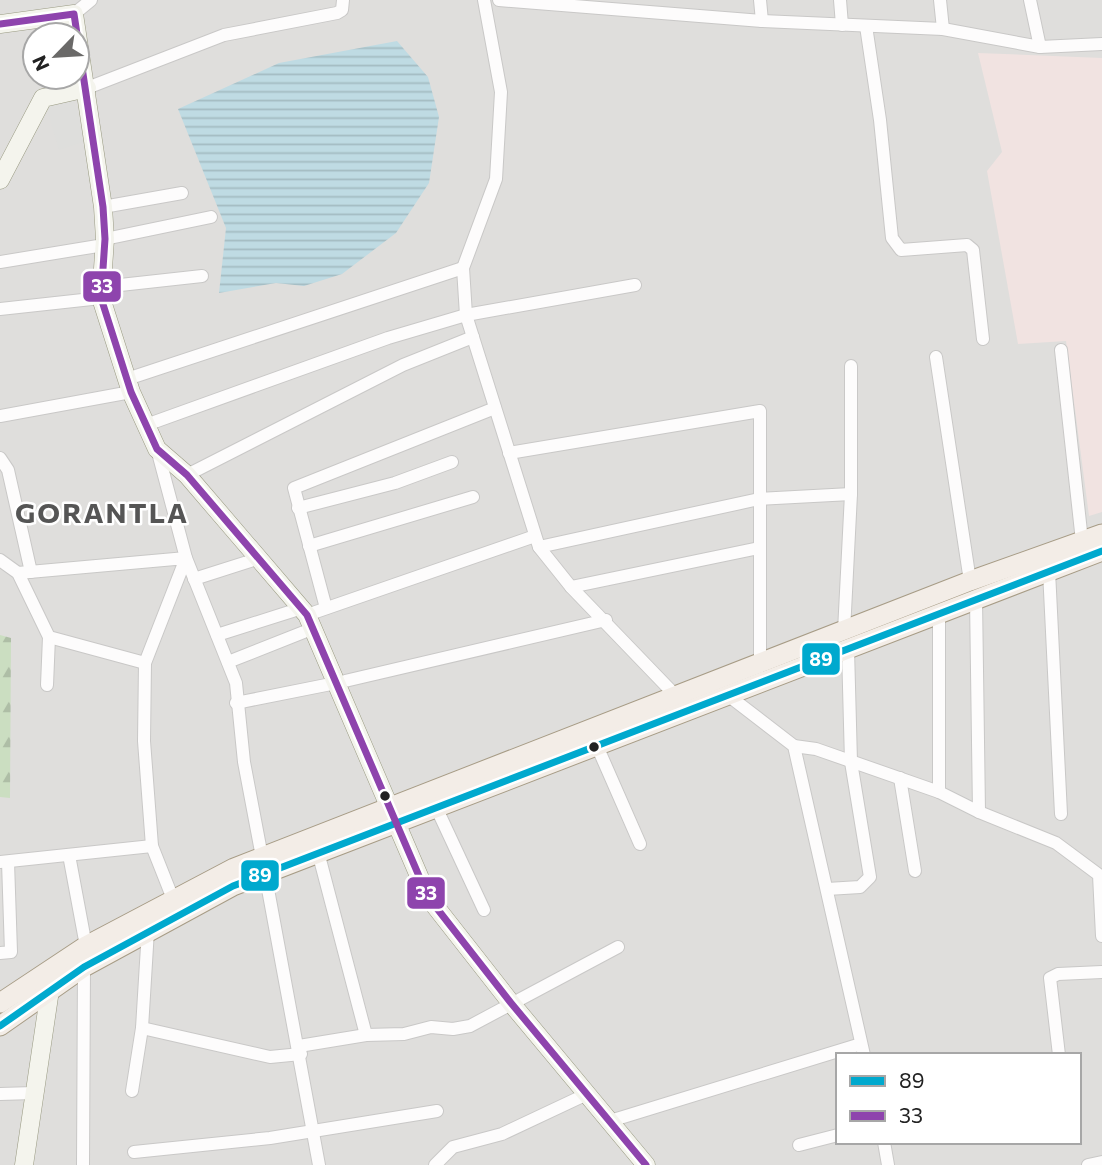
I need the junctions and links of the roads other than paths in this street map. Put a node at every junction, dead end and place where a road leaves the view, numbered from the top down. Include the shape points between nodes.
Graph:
1 (90, 0) edge
2 (343, 0) edge
3 (484, 0) edge
4 (499, 0) edge
5 (682, 0) edge
6 (760, 0) edge
7 (840, 0) edge
8 (940, 0) edge
9 (1030, 0) edge
10 (560, 2) edge
11 (74, 14) junction
12 (684, 15) junction
13 (75, 21) edge
14 (762, 21) junction
15 (0, 24) edge
16 (842, 25) junction
17 (866, 26) junction
18 (943, 29) junction
19 (1102, 44) edge
20 (1040, 47) junction
21 (91, 86) edge
22 (75, 91) edge
23 (87, 91) edge
24 (0, 180) edge
25 (182, 193) dead end
26 (103, 207) junction
27 (211, 217) dead end
28 (104, 242) junction
29 (0, 262) edge
30 (463, 268) junction
31 (202, 276) dead end
32 (635, 285) dead end
33 (101, 293) junction
34 (0, 309) edge
35 (466, 316) junction
36 (473, 337) junction
37 (984, 339) dead end
38 (1060, 350) dead end
39 (936, 358) dead end
40 (851, 366) dead end
41 (129, 386) junction
42 (495, 408) junction
43 (0, 416) edge
44 (146, 425) junction
45 (157, 449) junction
46 (509, 453) junction
47 (0, 458) edge
48 (452, 462) dead end
49 (187, 475) junction
50 (851, 494) junction
51 (472, 497) dead end
52 (760, 499) junction
53 (298, 508) junction
54 (1102, 534) edge
55 (537, 541) junction
56 (1082, 541) junction
57 (309, 547) junction
58 (759, 548) junction
59 (1102, 551) edge
60 (186, 558) junction
61 (260, 558) junction
62 (0, 560) edge
63 (1049, 571) junction
64 (24, 573) junction
65 (194, 579) junction
66 (571, 587) junction
67 (973, 590) junction
68 (326, 608) junction
69 (939, 613) junction
70 (606, 620) junction
71 (311, 622) junction
72 (217, 635) junction
73 (49, 638) junction
74 (846, 640) junction
75 (228, 662) junction
76 (145, 663) junction
77 (760, 663) junction
78 (340, 682) junction
79 (47, 685) dead end
80 (676, 696) junction
81 (729, 696) junction
82 (236, 703) junction
83 (597, 746) junction
84 (794, 746) junction
85 (852, 762) junction
86 (900, 778) junction
87 (939, 792) junction
88 (436, 807) junction
89 (399, 812) junction
90 (979, 813) junction
91 (1061, 814) dead end
92 (640, 844) dead end
93 (152, 846) junction
94 (318, 852) junction
95 (69, 855) junction
96 (4, 862) edge
97 (264, 865) junction
98 (915, 871) dead end
99 (1100, 875) edge
100 (827, 889) junction
101 (173, 899) junction
102 (484, 910) dead end
103 (148, 930) junction
104 (1102, 936) edge
105 (86, 946) junction
106 (618, 947) dead end
107 (0, 953) edge
108 (84, 967) junction
109 (1102, 972) edge
110 (50, 990) junction
111 (0, 1003) edge
112 (511, 1003) junction
113 (0, 1026) edge
114 (142, 1028) junction
115 (366, 1035) junction
116 (863, 1049) edge
117 (300, 1050) junction
118 (1059, 1053) edge
119 (836, 1057) edge
120 (132, 1091) dead end
121 (34, 1093) junction
122 (0, 1094) edge
123 (587, 1094) junction
124 (437, 1111) dead end
125 (610, 1121) junction
126 (313, 1131) junction
127 (836, 1136) edge
128 (884, 1144) edge
129 (799, 1145) dead end
130 (134, 1152) dead end
131 (1102, 1162) edge
132 (24, 1165) edge
133 (83, 1165) edge
134 (318, 1165) edge
135 (435, 1165) edge
136 (646, 1165) edge
137 (888, 1165) edge
138 (1087, 1165) edge

1 - 11 street
2 - 21 street via 337,13 224,34
3 - 30 street via 501,92 496,179
4 - 10 street
5 - 12 street
6 - 14 street
7 - 16 street
8 - 18 street
9 - 20 street
10 - 12 street
11 - 13 street
11 - 15 street
12 - 14 street
14 - 16 street
16 - 17 street
17 - 18 street
17 - 37 street via 892,238 901,250 967,245 973,250
18 - 20 street
19 - 20 street
22 - 24 street via 43,99
23 - 26 street
25 - 26 street
26 - 28 street
27 - 28 street
28 - 29 street
28 - 33 street
30 - 35 street
30 - 41 street
31 - 33 street
32 - 35 street
33 - 34 street
33 - 41 street
35 - 36 street
35 - 44 street via 374,342
36 - 42 street
36 - 49 street via 403,365
38 - 56 street
39 - 67 street
40 - 50 street
41 - 43 street
41 - 44 street
42 - 46 street
42 - 53 street via 297,485
44 - 45 street
45 - 49 street
45 - 60 street
46 - 52 street via 760,411
46 - 55 street
47 - 64 street via 8,470
48 - 53 street via 394,483
49 - 61 street
50 - 52 street
50 - 74 street
51 - 57 street
52 - 55 street
52 - 58 street
53 - 57 street
54 - 56 main road
55 - 66 street
55 - 68 street
56 - 67 main road
57 - 68 street
58 - 66 street
58 - 77 street
59 - 63 main road
60 - 64 street
60 - 65 street
60 - 76 street
61 - 65 street
61 - 71 street
62 - 64 street
63 - 67 main road
63 - 91 street
64 - 73 street
65 - 72 street
66 - 70 street
67 - 69 main road
67 - 74 main road
67 - 90 street
68 - 71 street
69 - 74 main road
69 - 87 street
70 - 78 street
70 - 80 street
71 - 72 street
71 - 75 street
71 - 78 street via 317,643
72 - 75 street
73 - 76 street
73 - 79 street
74 - 77 main road
74 - 81 main road
74 - 85 street
75 - 82 street via 236,683
76 - 93 street via 144,741
77 - 80 main road
78 - 82 street
78 - 89 street
80 - 89 main road
81 - 83 main road
81 - 84 street
82 - 97 street
83 - 88 main road
83 - 92 street
84 - 85 street
84 - 100 street
85 - 86 street
85 - 100 street via 870,877 860,887
86 - 87 street
86 - 98 street
87 - 90 street
88 - 89 main road
88 - 102 street
89 - 94 main road
89 - 97 main road
89 - 112 street via 428,897
90 - 99 street via 1056,843
93 - 95 street
93 - 101 street
94 - 97 main road
94 - 115 street
95 - 96 street
95 - 105 street
96 - 107 street via 11,951
97 - 101 main road
97 - 103 main road
97 - 117 street
99 - 104 street
100 - 116 street
101 - 105 main road
103 - 108 main road
103 - 114 street
105 - 111 main road
106 - 112 street
108 - 110 main road
108 - 133 street
109 - 118 street via 1050,978
110 - 113 main road
110 - 121 street
112 - 115 street via 461,1029 431,1027
112 - 123 street
114 - 117 street via 270,1057
114 - 120 street
115 - 117 street
117 - 126 street
119 - 125 street
121 - 122 street
121 - 132 street
123 - 125 street
123 - 135 street via 502,1134 453,1147
124 - 126 street
125 - 136 street
126 - 130 street
126 - 134 street
127 - 129 street
128 - 137 street
131 - 138 street

